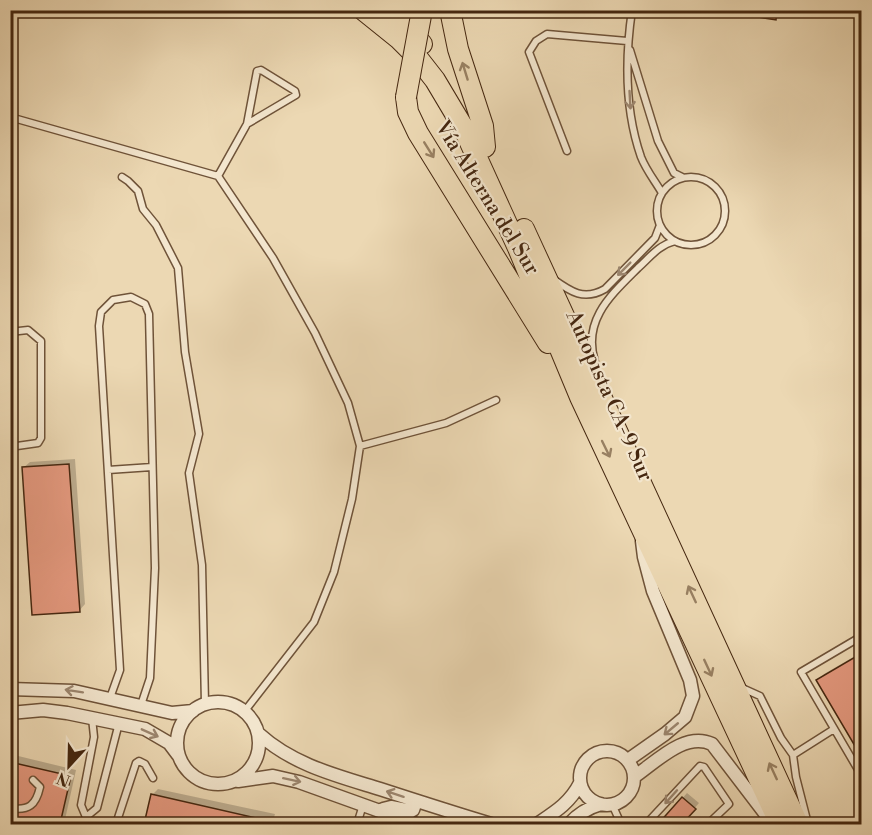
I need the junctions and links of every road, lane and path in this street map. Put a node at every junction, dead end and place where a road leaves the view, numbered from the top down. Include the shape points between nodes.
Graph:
1 (363, 10) edge
2 (387, 10) edge
3 (422, 10) edge
4 (450, 10) edge
5 (632, 10) edge
6 (627, 41) junction
7 (10, 117) edge
8 (248, 124) junction
9 (485, 147) junction
10 (567, 151) dead end
11 (218, 176) junction
12 (122, 177) dead end
13 (682, 177) junction
14 (662, 193) junction
15 (660, 225) junction
16 (675, 241) junction
17 (544, 272) junction
18 (10, 332) edge
19 (600, 372) dead end
20 (580, 397) junction
21 (496, 400) dead end
22 (360, 446) junction
23 (10, 447) edge
24 (637, 456) dead end
25 (152, 467) junction
26 (108, 470) junction
27 (649, 501) junction
28 (639, 519) junction
29 (861, 636) edge
30 (734, 684) junction
31 (10, 689) edge
32 (110, 698) junction
33 (205, 704) junction
34 (141, 705) junction
35 (193, 711) junction
36 (244, 712) junction
37 (10, 713) edge
38 (91, 717) junction
39 (119, 723) junction
40 (834, 729) junction
41 (259, 734) junction
42 (793, 755) junction
43 (180, 757) junction
44 (628, 760) junction
45 (860, 773) dead end
46 (634, 777) junction
47 (153, 778) dead end
48 (33, 780) dead end
49 (234, 781) junction
50 (580, 783) junction
51 (416, 801) junction
52 (363, 804) junction
53 (606, 804) junction
54 (10, 808) edge
55 (379, 810) junction
56 (86, 817) junction
57 (466, 817) junction
58 (84, 825) edge
59 (116, 825) edge
60 (357, 825) edge
61 (418, 825) edge
62 (491, 825) edge
63 (537, 825) edge
64 (569, 825) edge
65 (621, 825) edge
66 (646, 825) edge
67 (708, 825) edge
68 (773, 825) edge
69 (780, 825) edge
70 (798, 825) edge
71 (807, 825) edge

1 - 20 highway, Autopista CA-9 Sur via 417,57 447,98 518,248
2 - 9 highway, Autopista CA-9 Sur via 434,57
3 -> 20 highway, Vía Alterna del Sur, bridge via 406,97 408,112
9 -> 4 highway, Vía Alterna del Sur via 483,126
5 - 6 lane
6 - 10 lane via 547,34 536,40 529,52
6 - 13 lane via 658,141 674,173
6 -> 14 lane via 635,136 646,169
7 - 11 lane
8 - 8 lane via 296,95 295,91 259,70
8 - 11 lane
9 - 17 highway, Autopista CA-9 Sur
11 - 22 lane via 273,258 315,333 348,403
12 - 33 lane via 138,191 143,209 156,225 178,268 185,352 199,434 189,473 202,565
13 - 14 lane
13 - 16 lane via 693,176 714,184 725,203 726,214 723,225 707,241
14 - 15 lane via 657,214
15 - 16 lane
15 -> 17 lane via 655,238 596,294 588,296 570,290
16 - 19 lane via 657,250 605,303 591,341
17 - 27 highway, Autopista CA-9 Sur
18 - 23 lane via 28,330 41,341 41,438 38,443
20 -> 28 highway, Autopista CA-9 Sur
21 - 22 lane via 446,423
22 - 36 lane via 334,572 314,622
24 - 27 lane via 651,488
25 - 26 lane
25 - 26 lane via 149,314 145,304 131,297 113,300 101,312 100,319
25 - 34 lane via 155,568 150,678
26 - 32 lane via 120,670
30 -> 27 highway, Autopista CA-9 Sur
28 -> 44 street via 653,591 693,696 685,717
28 -> 69 highway, Autopista CA-9 Sur
29 - 40 lane via 801,672
30 - 42 lane via 760,696
70 -> 30 highway, Autopista CA-9 Sur
32 -> 31 street via 74,691
32 - 34 street
33 - 35 street
33 - 36 street via 226,704
34 - 35 street via 172,713
35 - 43 street via 179,732
36 - 41 street
37 - 38 street via 43,710
38 - 39 street
38 - 56 lane via 94,737 81,805
39 -> 43 street via 158,736
39 - 56 lane via 97,808
40 - 42 lane
40 - 45 lane
41 - 49 street via 255,762
51 -> 41 street via 296,760
42 - 71 lane
43 - 49 street via 188,771 201,781
44 - 46 street
44 - 50 street via 610,750 590,755 579,773
46 - 53 street via 628,795
46 - 68 street via 685,742 702,739 712,744
47 - 59 lane via 145,764 136,763
48 - 54 lane via 40,788 33,805 28,809
49 -> 52 street via 273,776
50 - 53 street via 587,797
50 - 63 street via 565,805
51 - 55 street via 411,812 391,807
51 - 57 street
52 - 55 street
52 - 60 lane
53 - 64 street via 588,808
53 - 65 lane
55 - 61 street
56 - 58 lane
57 - 61 street via 424,811
57 - 62 street
67 -> 66 lane via 729,804 700,766

